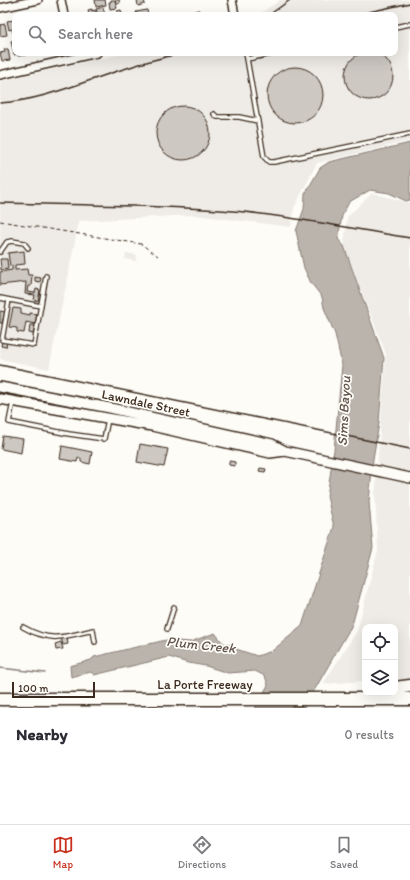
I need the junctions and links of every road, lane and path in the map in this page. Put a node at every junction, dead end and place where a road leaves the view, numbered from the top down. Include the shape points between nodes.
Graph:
1 (38, 0) edge
2 (61, 0) edge
3 (232, 0) edge
4 (0, 8) edge
5 (63, 12) edge
6 (235, 12) edge
7 (410, 24) edge
8 (398, 26) edge
9 (74, 56) edge
10 (246, 56) edge
11 (262, 56) edge
12 (247, 59) junction
13 (0, 75) edge
14 (214, 114) dead end
15 (258, 120) junction
16 (410, 134) edge
17 (0, 221) edge
18 (28, 248) dead end
19 (0, 252) edge
20 (158, 256) dead end
21 (46, 276) dead end
22 (0, 298) edge
23 (9, 300) junction
24 (41, 306) junction
25 (0, 387) edge
26 (0, 399) edge
27 (13, 401) junction
28 (110, 408) junction
29 (108, 418) junction
30 (285, 452) junction
31 (408, 477) edge
32 (174, 607) dead end
33 (23, 627) dead end
34 (167, 628) dead end
35 (95, 642) dead end
36 (410, 686) edge
37 (398, 688) edge
38 (360, 694) edge
39 (0, 699) edge
40 (410, 699) edge

1 - 4 street
2 - 5 street
3 - 6 street
7 - 8 lane
9 - 13 street
10 - 12 lane
11 - 12 lane
12 - 15 lane
14 - 15 lane
15 - 16 lane via 264,157 269,162
17 - 20 path via 141,244
18 - 19 lane via 24,243 7,242
21 - 24 lane
22 - 23 lane
23 - 24 lane
23 - 24 lane via 2,340 34,345
25 - 28 main road, Lawndale Street
26 - 27 main road, Lawndale Street
27 - 29 main road, Lawndale Street
27 - 29 lane via 9,422 69,434 104,438
28 - 29 lane
28 - 30 main road, Lawndale Street via 272,444
29 - 30 main road, Lawndale Street via 270,453
30 - 31 main road, Lawndale Street
32 - 34 lane
33 - 35 lane via 35,634 58,638 93,630
36 - 37 highway
38 - 39 highway, La Porte Freeway via 318,698
38 - 40 highway

